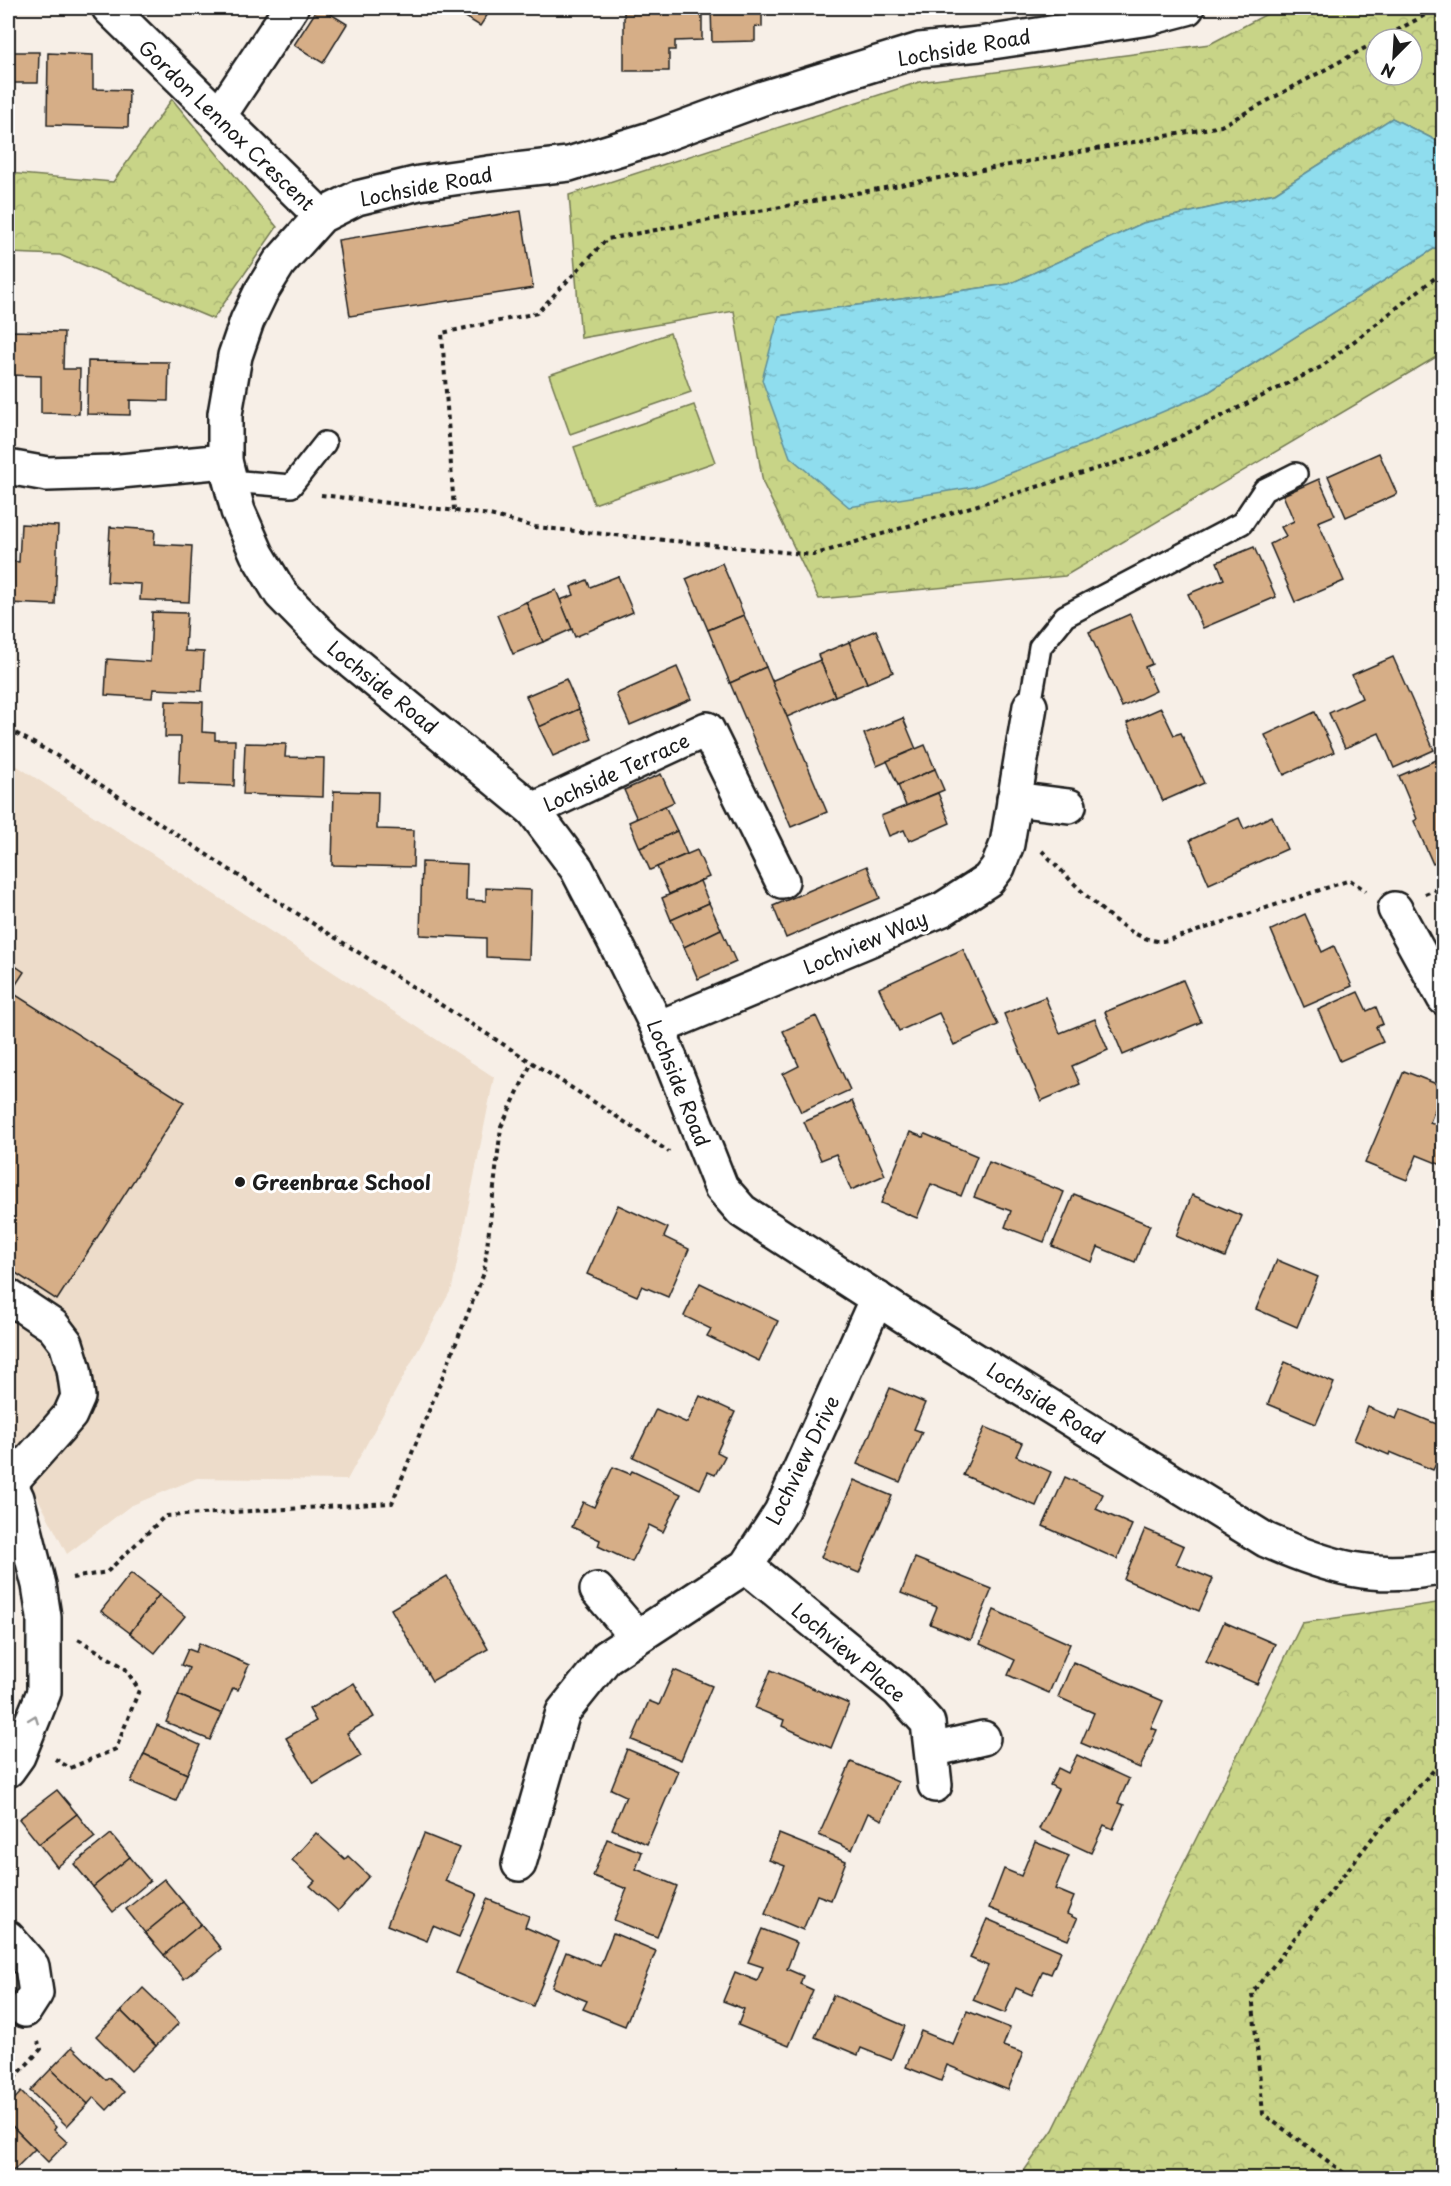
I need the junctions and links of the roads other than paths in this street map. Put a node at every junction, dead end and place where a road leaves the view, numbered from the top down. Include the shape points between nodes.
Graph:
1 (109, 8) edge
2 (291, 8) edge
3 (1187, 8) edge
4 (1064, 18) edge
5 (219, 116) junction
6 (321, 216) junction
7 (325, 443) dead end
8 (8, 467) edge
9 (227, 471) junction
10 (1296, 474) dead end
11 (1030, 706) joint
12 (1014, 799) junction
13 (1069, 806) dead end
14 (533, 810) junction
15 (782, 881) dead end
16 (1395, 909) road end
17 (1443, 994) edge
18 (658, 1028) junction
19 (8, 1296) edge
20 (877, 1298) junction
21 (9, 1481) edge
22 (746, 1566) junction
23 (1443, 1568) edge
24 (597, 1590) dead end
25 (637, 1637) junction
26 (983, 1738) dead end
27 (932, 1750) junction
28 (13, 1763) edge
29 (935, 1785) dead end
30 (519, 1864) dead end
31 (8, 1938) edge
32 (25, 2010) road end

1 - 5 street, Gordon Lennox Crescent
2 - 5 street
3 - 4 street, Lochside Road via 1149,18
4 - 6 street, Lochside Road via 979,44 920,50 569,164 419,183 357,198
5 - 6 street, Gordon Lennox Crescent
6 - 9 street, Lochside Road via 279,263 247,321 235,356 225,414
7 - 9 lane via 291,486
8 - 9 street via 47,474
9 - 14 street, Lochside Road via 238,511 281,594 326,640
10 - 11 lane via 1264,490 1242,523 1065,616 1040,647
11 - 12 street, Lochview Way
12 - 13 street
12 - 18 street, Lochview Way via 998,867 988,880 943,909
14 - 15 street, Lochside Terrace via 707,729
14 - 18 street, Lochside Road via 576,869
16 - 17 street
18 - 20 street, Lochside Road via 721,1187 742,1211
19 - 21 street via 53,1326 66,1343 78,1397 58,1429
20 - 22 street, Lochview Drive via 782,1512
20 - 23 street, Lochside Road via 1266,1540 1340,1568 1377,1574
28 -> 21 street via 44,1692 44,1617 17,1498
22 - 25 street, Lochview Drive
22 - 27 street, Lochview Place via 898,1690 928,1723
24 - 25 street
25 - 30 street, Lochview Drive via 607,1657 563,1712
26 - 27 street
27 - 29 street, Lochview Place
31 - 32 street via 32,1966 36,1993

